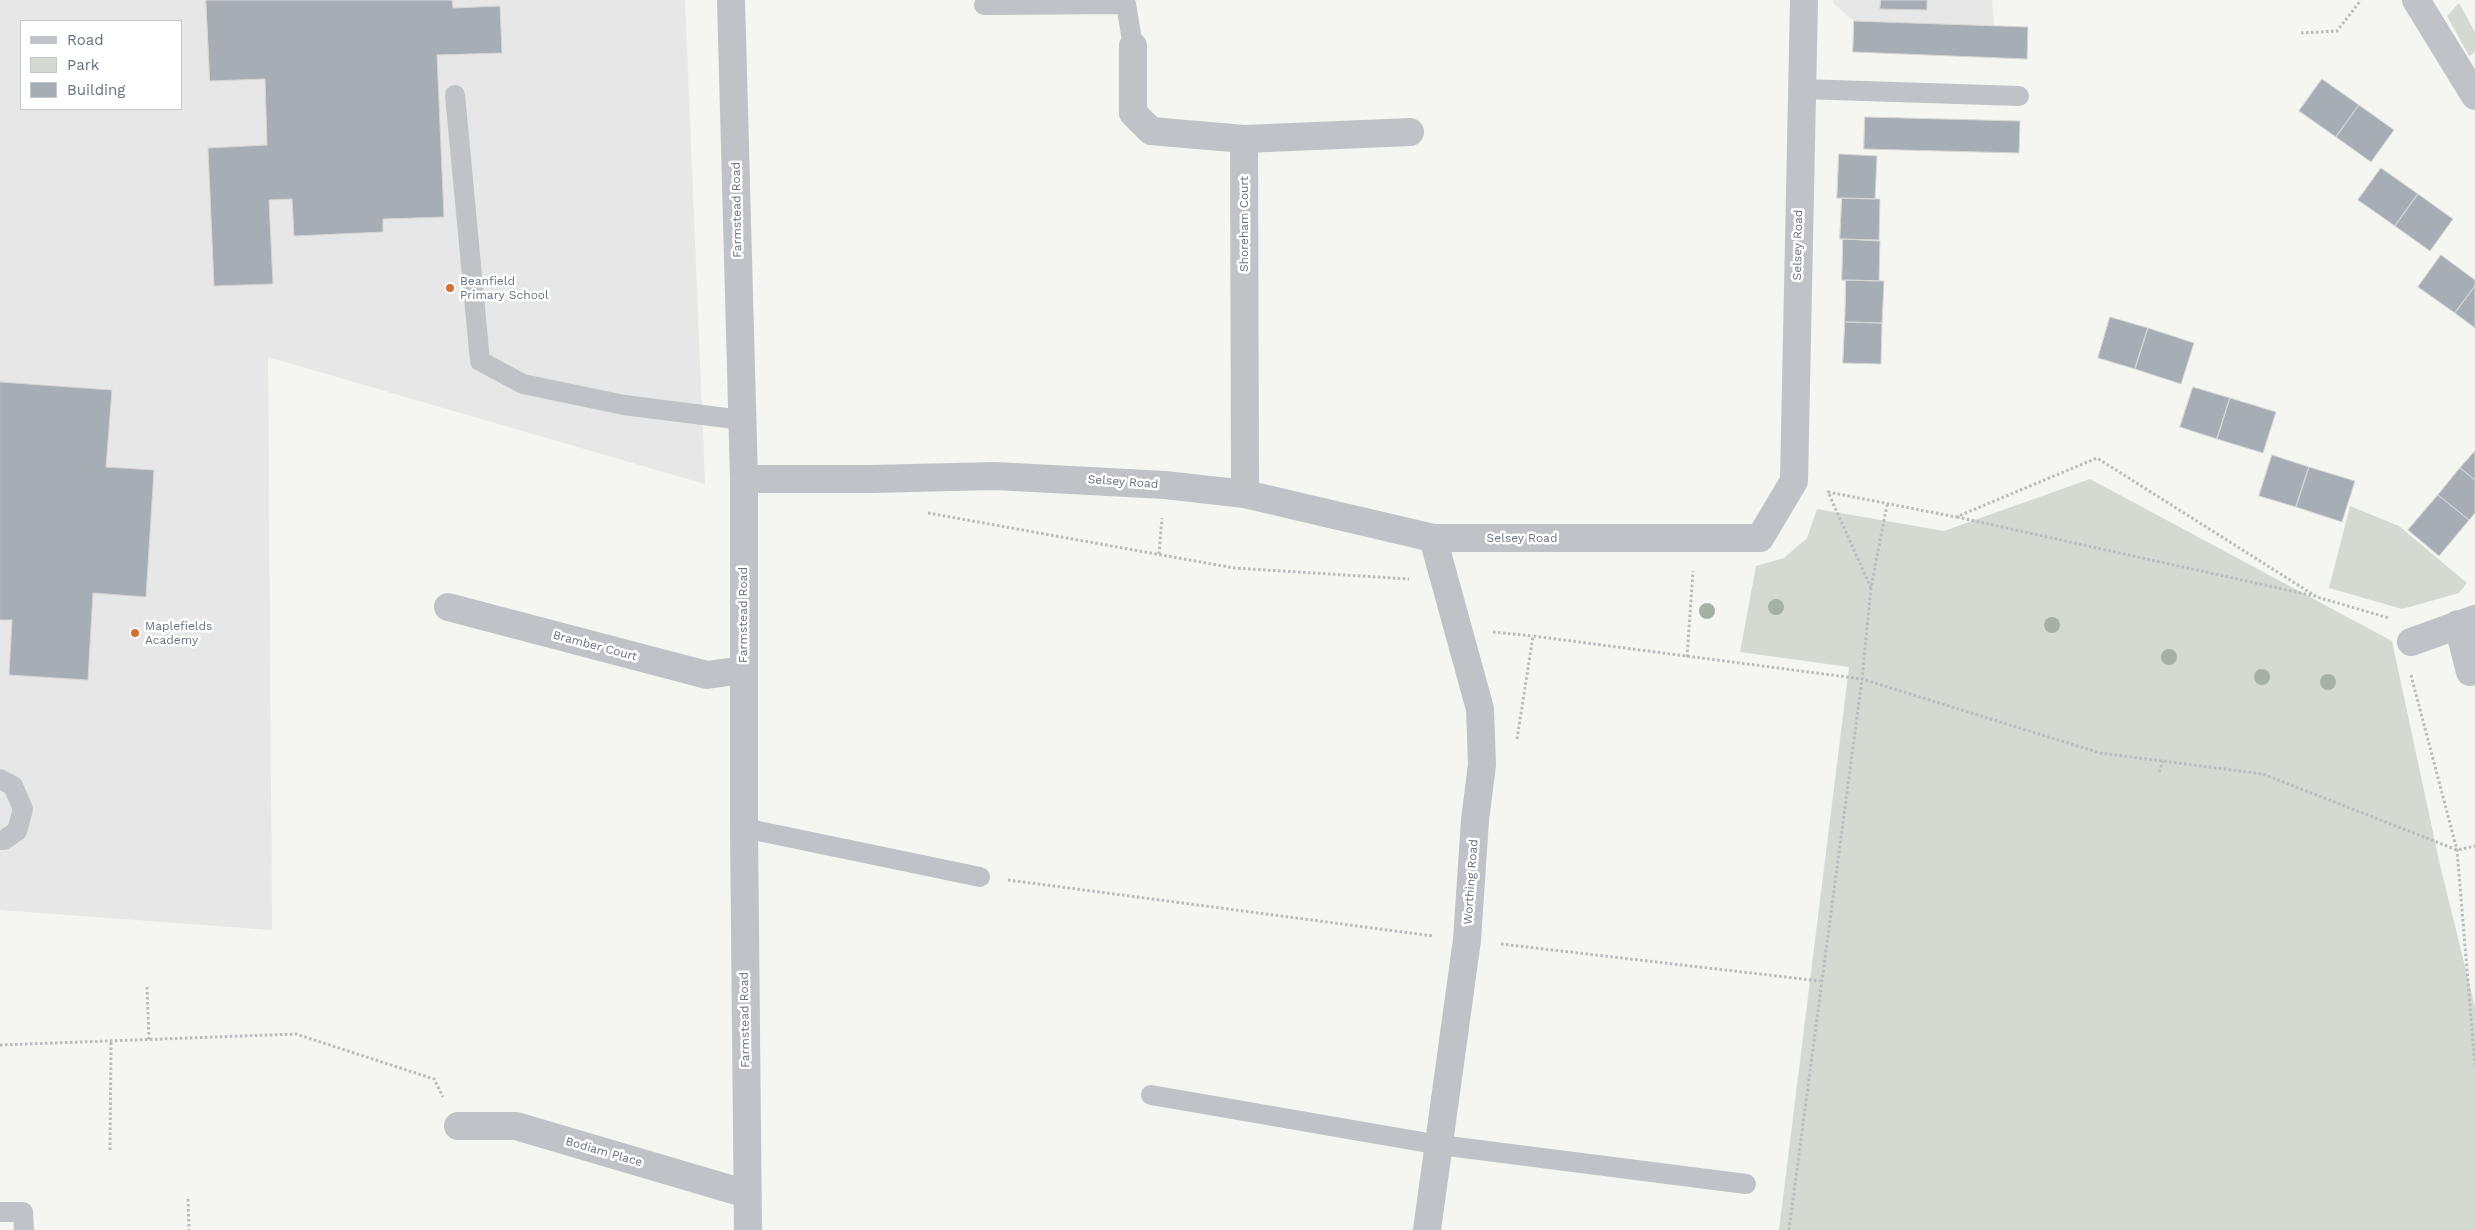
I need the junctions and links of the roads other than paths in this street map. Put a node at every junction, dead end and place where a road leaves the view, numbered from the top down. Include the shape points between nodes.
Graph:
1 (731, 0) edge
2 (1804, 0) edge
3 (2416, 0) edge
4 (984, 5) dead end
5 (1133, 46) joint
6 (1802, 89) junction
7 (455, 95) dead end
8 (2019, 96) dead end
9 (2475, 96) edge
10 (1410, 132) dead end
11 (1244, 139) junction
12 (742, 420) junction
13 (744, 479) junction
14 (1246, 494) junction
15 (1433, 538) junction
16 (448, 607) dead end
17 (2466, 621) edge
18 (2403, 631) road end
19 (743, 670) junction
20 (2470, 672) dead end
21 (0, 779) edge
22 (744, 828) junction
23 (0, 840) edge
24 (980, 877) road end
25 (1151, 1095) dead end
26 (458, 1126) road end
27 (1440, 1145) junction
28 (1746, 1184) dead end
29 (747, 1194) junction
30 (0, 1212) edge
31 (24, 1230) edge
32 (748, 1230) edge
33 (1427, 1230) edge

1 - 12 street, Farmstead Road
2 - 6 street, Selsey Road
3 - 9 street
4 - 5 lane via 1126,4
5 - 11 street via 1133,113 1151,131
6 - 8 lane
6 - 15 street, Selsey Road via 1794,481 1760,538
7 - 12 lane via 480,361 522,384 624,405
10 - 11 street
11 - 14 street, Shoreham Court
12 - 13 street, Farmstead Road
13 - 14 street, Selsey Road via 995,476 1165,485
13 - 19 street, Farmstead Road
14 - 15 street, Selsey Road
15 - 27 street, Worthing Road via 1480,709 1482,765 1467,940
16 - 19 street, Bramber Court via 707,675
17 - 18 street
17 - 20 street
19 - 22 street, Farmstead Road
21 - 23 lane via 13,786 23,808 17,830
22 - 24 lane
22 - 29 street, Farmstead Road
25 - 27 lane
26 - 29 street, Bodiam Place via 516,1126
27 - 28 lane
27 - 33 street, Worthing Road
29 - 32 street, Farmstead Road
30 - 31 lane via 23,1212

